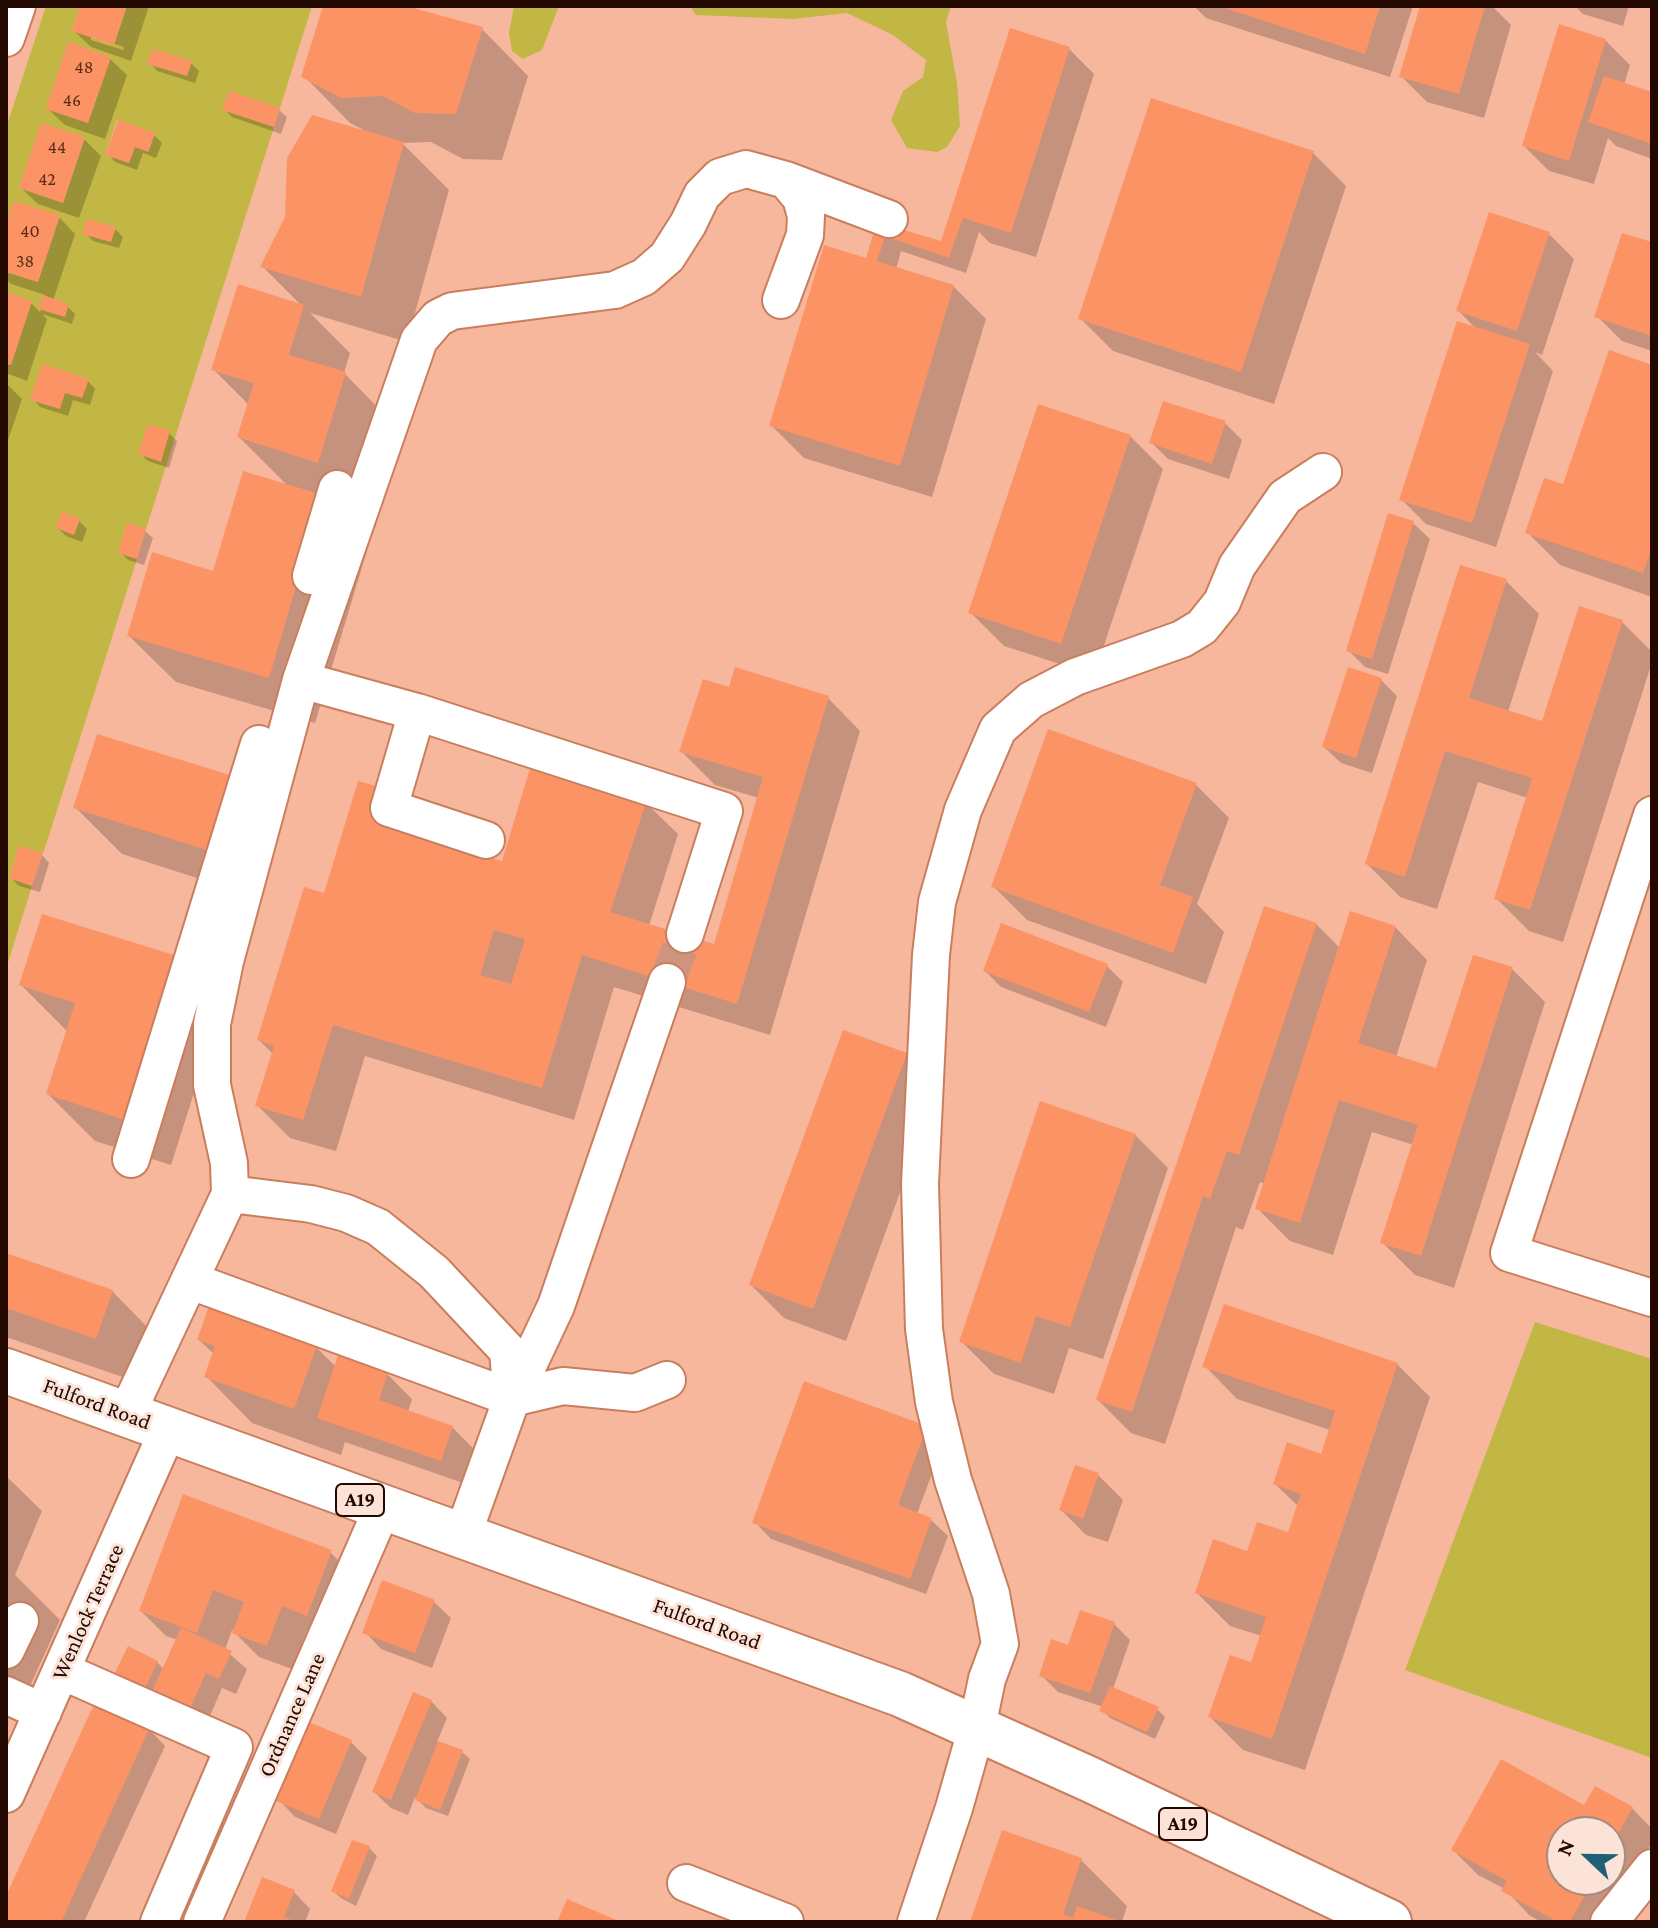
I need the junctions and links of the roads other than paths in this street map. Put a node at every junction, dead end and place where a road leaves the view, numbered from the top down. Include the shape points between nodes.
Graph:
1 (17, 6) edge
2 (6, 38) edge
3 (786, 180) junction
4 (889, 219) dead end
5 (781, 300) dead end
6 (1323, 472) dead end
7 (337, 489) dead end
8 (301, 680) junction
9 (417, 712) junction
10 (1652, 815) edge
11 (486, 840) dead end
12 (685, 934) tunnel mouth
13 (667, 982) tunnel mouth
14 (131, 1159) dead end
15 (230, 1194) junction
16 (191, 1281) junction
17 (1652, 1298) edge
18 (6, 1371) edge
19 (667, 1380) dead end
20 (512, 1398) junction
21 (127, 1413) junction
22 (168, 1430) junction
23 (382, 1509) junction
24 (462, 1537) junction
25 (62, 1671) junction
26 (6, 1695) edge
27 (43, 1712) junction
28 (977, 1727) junction
29 (6, 1794) edge
30 (1652, 1868) edge
31 (686, 1883) dead end
32 (159, 1922) edge
33 (202, 1922) edge
34 (785, 1922) edge
35 (916, 1922) edge
36 (1389, 1922) edge
37 (1609, 1922) edge

1 - 2 street
3 - 4 street
3 - 5 street via 801,198 806,216 805,235
3 - 8 street via 746,169 720,177 702,195 667,257 644,277 615,290 452,311 438,318 419,340
6 - 28 street via 1285,497 1202,627 1075,677 1031,700 998,729 963,810 937,902 920,1184 924,1329 953,1480 998,1622 1000,1644
7 - 14 street
8 - 9 street
8 - 15 street via 212,1024 212,1085 229,1163
9 - 11 street via 389,808
9 - 12 street via 724,811
10 - 17 street via 1509,1253
13 - 20 street via 556,1306
15 - 16 street
15 - 20 street via 311,1204 378,1227 434,1272 508,1351
16 - 20 street
16 - 21 street
18 - 21 main road, Fulford Road / A19
19 - 20 street via 635,1393 563,1386
20 - 24 street
21 - 22 main road, Fulford Road / A19
22 - 23 main road, Fulford Road / A19
22 - 25 street, Wenlock Terrace
23 - 24 main road, Fulford Road / A19
23 - 33 street, Ordnance Lane
24 - 28 main road, Fulford Road / A19 via 878,1685
25 - 27 street, Wenlock Terrace
25 - 32 street via 234,1747
26 - 27 street
27 - 29 street, Wenlock Terrace
28 - 35 street
28 - 36 main road, Fulford Road / A19
30 - 37 street
31 - 34 street

